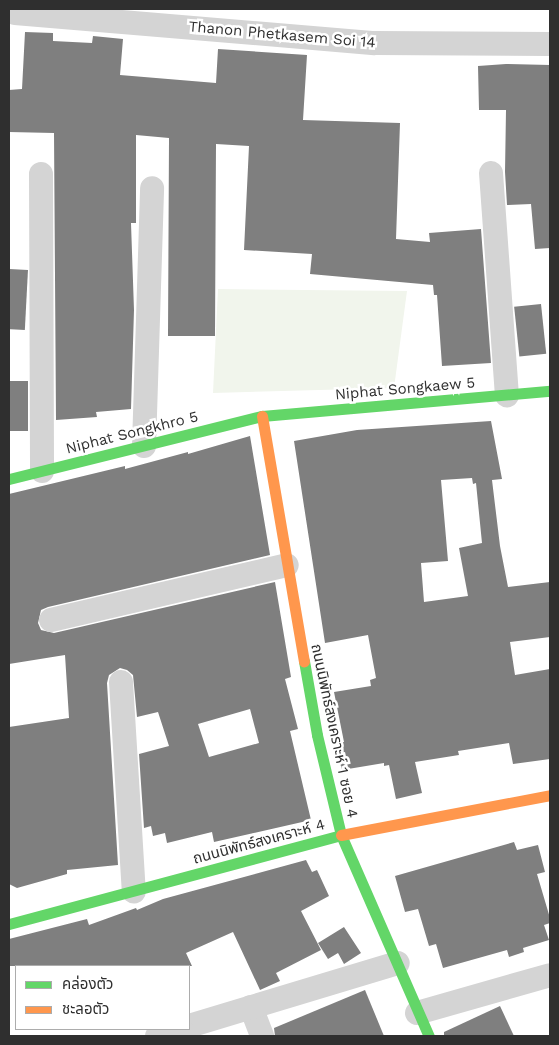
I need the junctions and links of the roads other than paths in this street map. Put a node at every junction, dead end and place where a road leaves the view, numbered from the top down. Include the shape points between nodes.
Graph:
1 (15, 12) dead end
2 (550, 44) edge
3 (491, 173) dead end
4 (41, 174) dead end
5 (152, 188) dead end
6 (550, 391) edge
7 (507, 395) junction
8 (262, 416) junction
9 (144, 446) junction
10 (42, 471) junction
11 (9, 479) edge
12 (287, 565) junction
13 (51, 620) dead end
14 (122, 682) dead end
15 (550, 795) edge
16 (341, 835) junction
17 (134, 892) junction
18 (9, 924) edge
19 (398, 963) junction
20 (550, 975) edge
21 (251, 1007) junction
22 (417, 1013) junction
23 (190, 1026) edge
24 (177, 1030) edge
25 (156, 1036) edge
26 (262, 1036) edge
27 (429, 1036) edge

1 - 2 street, Thanon Phetkasem Soi 14 via 375,43
3 - 7 street
4 - 10 street
5 - 9 street
6 - 7 street, Niphat Songkaew 5
7 - 8 street, Niphat Songkaew 5
8 - 9 street, Niphat Songkhro 5
8 - 12 street, ถนนนิพัทธ์สงเคราะห์ 1 ซอย 4
9 - 10 street, Niphat Songkhro 5
10 - 11 street, Niphat Songkhro 5
12 - 13 street
12 - 16 street, ถนนนิพัทธ์สงเคราะห์ 1 ซอย 4 via 317,735
14 - 17 street
15 - 16 street, ถนนนิพัทธ์สงเคราะห์ 4
16 - 17 street, ถนนนิพัทธ์สงเคราะห์ 4
16 - 19 street, ถนนนิพัทธ์สงเคราะห์ 1 ซอย 4
17 - 18 street, ถนนนิพัทธ์สงเคราะห์ 4
19 - 21 street
19 - 22 street, ถนนนิพัทธ์สงเคราะห์ 1 ซอย 4
20 - 22 street
21 - 23 street
21 - 26 street
22 - 27 street, ถนนนิพัทธ์สงเคราะห์ 1 ซอย 4
24 - 25 street

